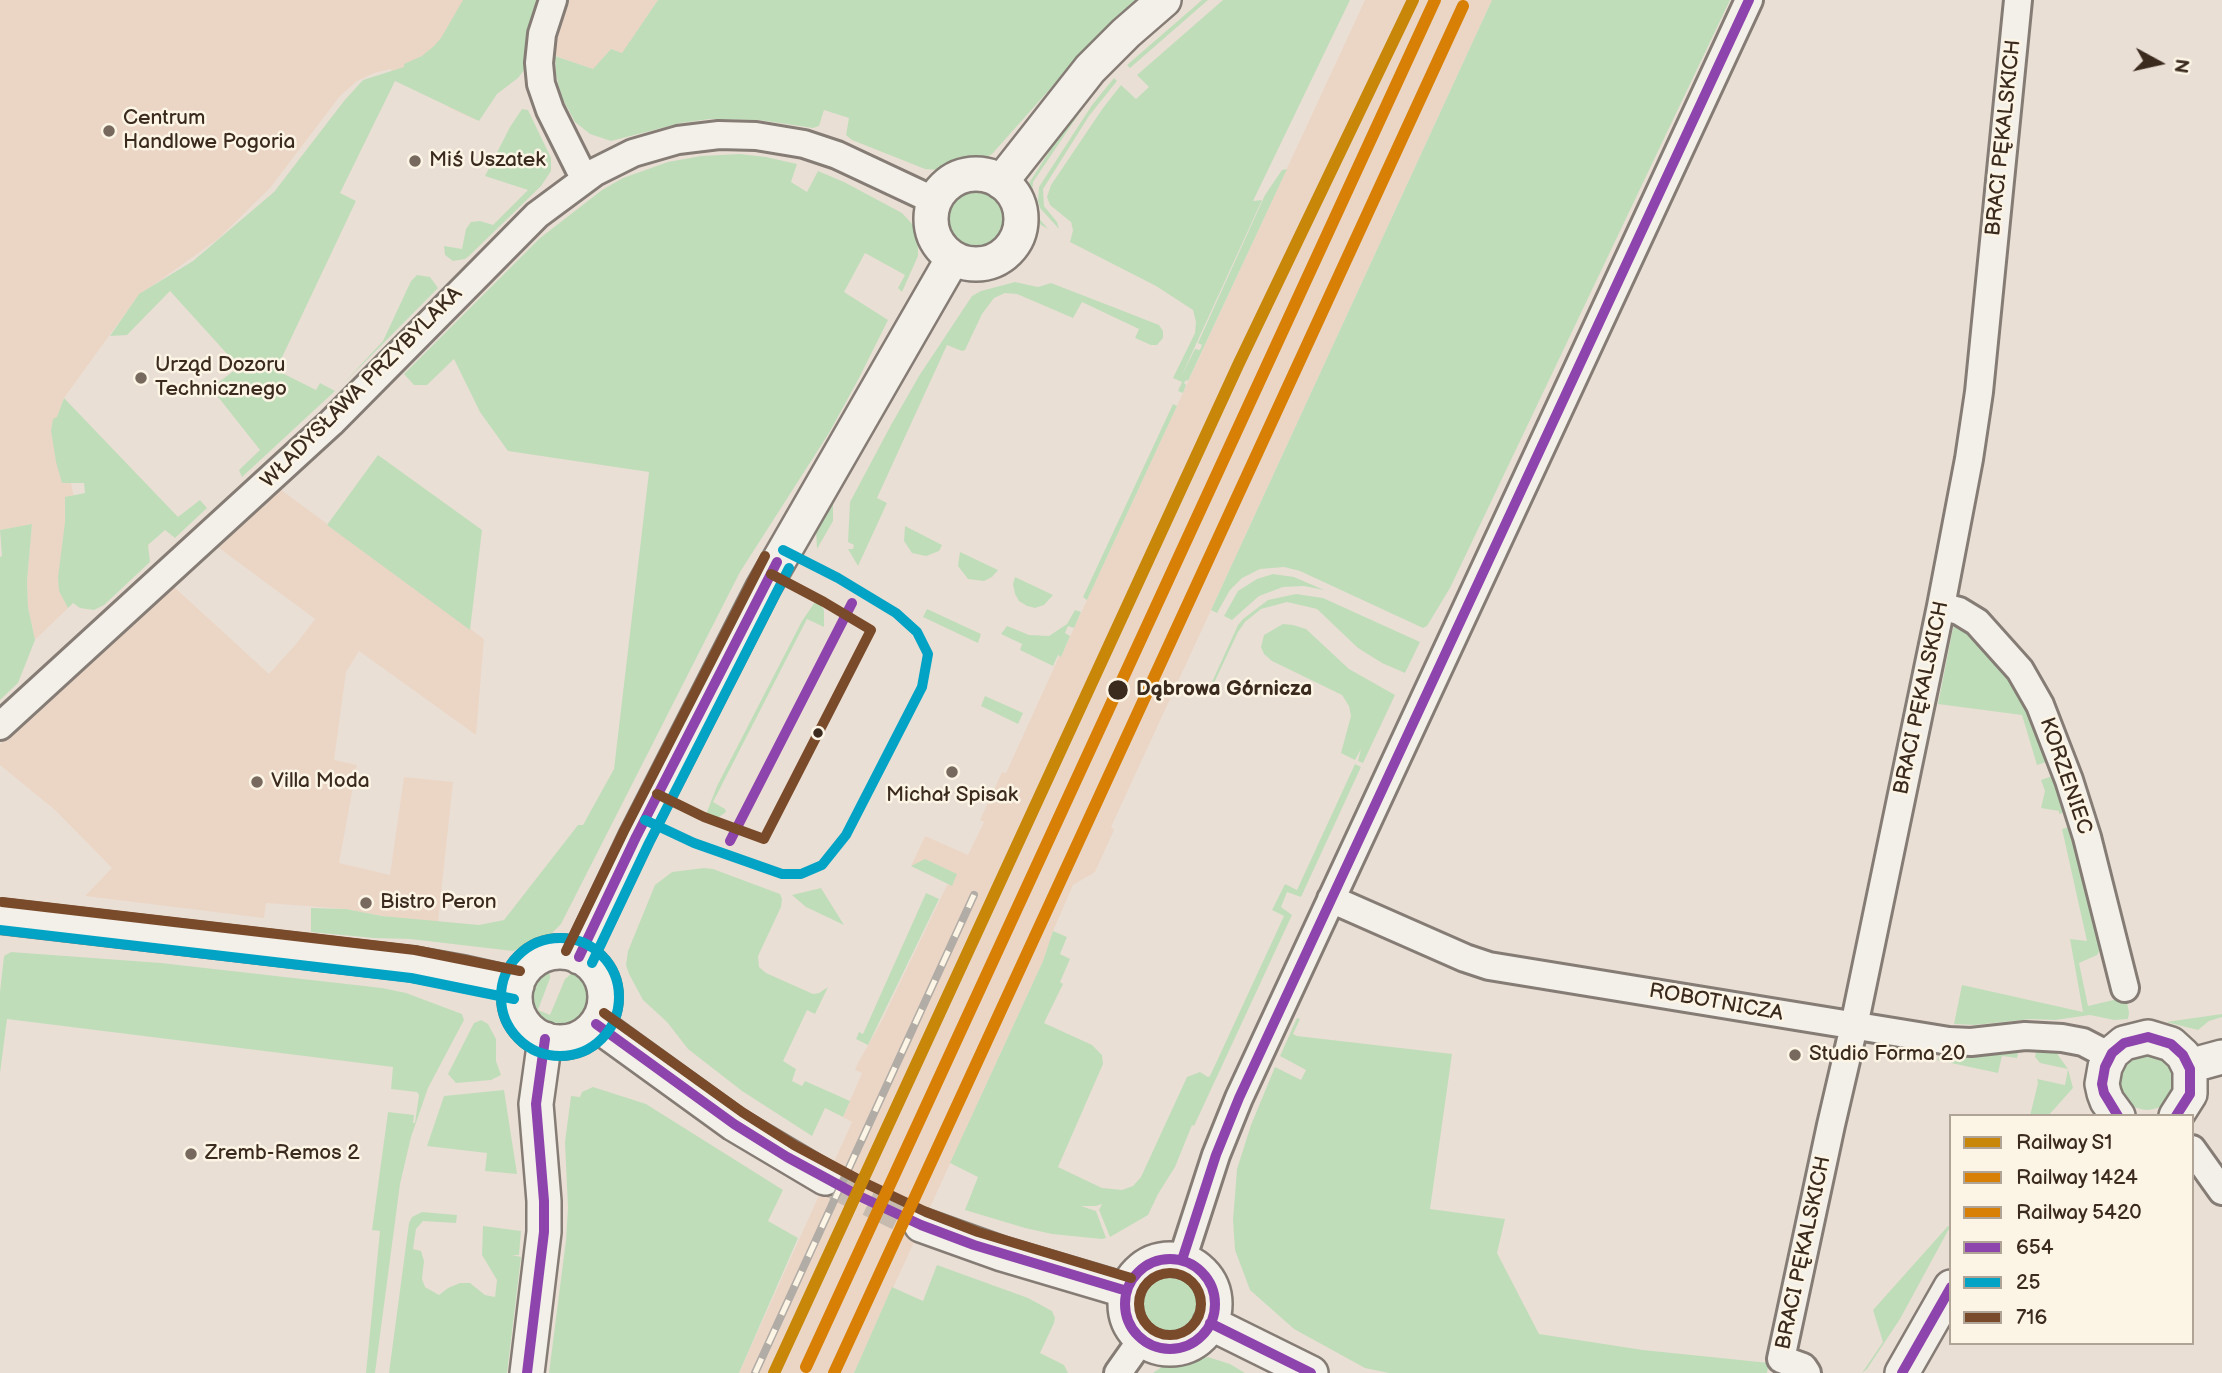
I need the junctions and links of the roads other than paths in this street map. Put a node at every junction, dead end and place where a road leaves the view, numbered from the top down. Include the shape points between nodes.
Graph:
1 (553, 0) edge
2 (1164, 0) edge
3 (1749, 0) edge
4 (2018, 0) edge
5 (584, 178) junction
6 (1001, 183) junction
7 (935, 201) junction
8 (953, 258) junction
9 (1941, 606) junction
10 (0, 726) edge
11 (1331, 899) junction
12 (0, 916) edge
13 (579, 957) junction
14 (517, 985) junction
15 (2124, 988) dead end
16 (596, 1024) junction
17 (1854, 1026) junction
18 (545, 1039) junction
19 (2110, 1056) junction
20 (2222, 1057) edge
21 (2189, 1066) junction
22 (2109, 1113) edge
23 (2177, 1114) edge
24 (2194, 1152) edge
25 (825, 1178) tunnel mouth
26 (2222, 1191) edge
27 (921, 1225) tunnel mouth
28 (1182, 1260) junction
29 (1949, 1291) edge
30 (1127, 1292) junction
31 (1210, 1323) junction
32 (1142, 1339) junction
33 (527, 1373) edge
34 (1118, 1373) edge
35 (1311, 1373) edge
36 (1807, 1373) edge
37 (1902, 1373) edge

1 - 5 street via 542,34 541,84
2 - 6 street via 1090,69
3 - 11 street
4 - 9 street, BRACI PĘKALSKICH via 1979,392
5 - 7 street, WŁADYSŁAWA PRZYBYLAKA via 619,159 663,144 744,135 827,151
5 - 10 street, WŁADYSŁAWA PRZYBYLAKA via 537,215 331,423
6 - 7 street via 986,175 967,175 950,183
6 - 8 street via 1020,212 1015,242 986,264
7 - 8 street via 933,233
8 - 13 street via 768,579
9 - 15 street, KORZENIEC via 1977,622 2026,679 2040,705 2087,837
9 - 17 street, BRACI PĘKALSKICH
11 - 17 street, ROBOTNICZA via 1482,964
11 - 28 street via 1238,1098
12 - 14 street via 422,966
13 - 14 street via 558,952 540,957 525,969
13 - 16 street via 593,966 603,982 605,1001
14 - 18 street via 519,1014 531,1031
16 - 18 street via 570,1041
16 - 25 street via 734,1124
17 - 19 street, ROBOTNICZA via 1958,1042 2051,1036 2083,1042
17 - 36 street, BRACI PĘKALSKICH via 1781,1359
18 - 33 street via 536,1104 544,1232
19 - 21 street via 2124,1042 2148,1037 2171,1044
19 - 22 street via 2102,1084
20 - 21 street
21 - 23 street via 2190,1094
24 - 26 street
27 - 30 street
28 - 30 street via 1152,1262 1133,1278
28 - 31 street via 1198,1268 1212,1286 1215,1307
29 - 37 street
30 - 32 street via 1127,1317
31 - 32 street via 1200,1338 1181,1347 1160,1348
31 - 35 street
32 - 34 street

